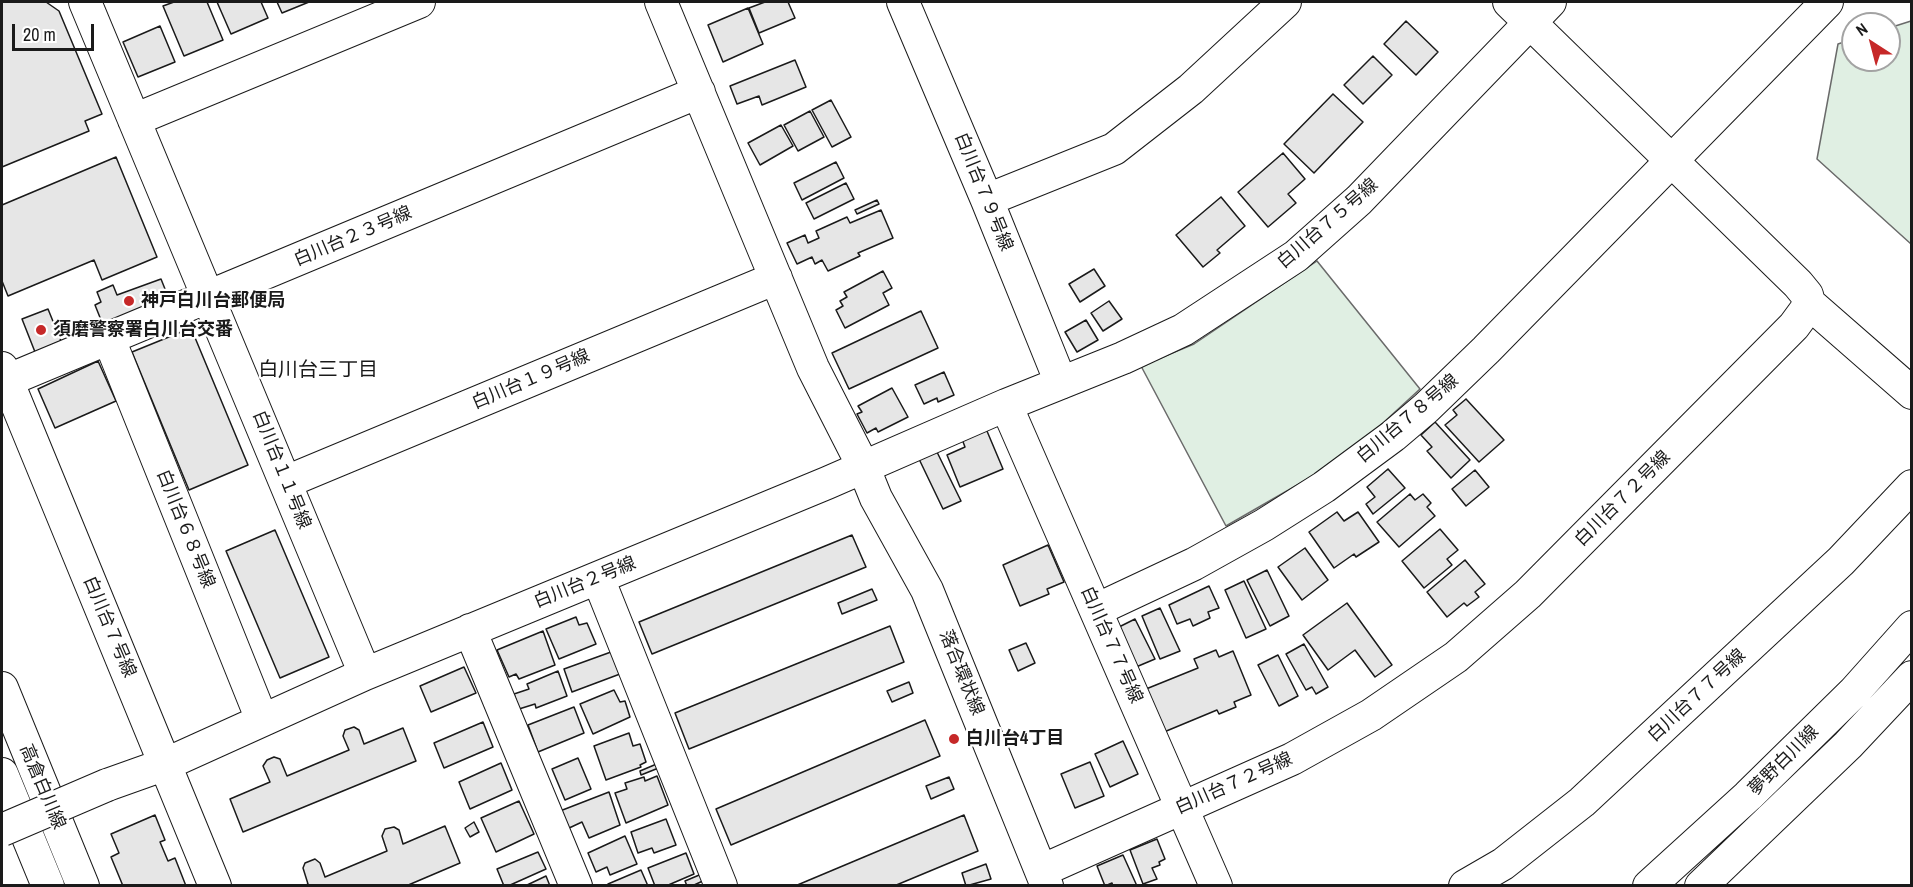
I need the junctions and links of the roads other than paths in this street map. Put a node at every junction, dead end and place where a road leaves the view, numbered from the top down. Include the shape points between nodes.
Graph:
1 (85, 2) edge
2 (419, 2) edge
3 (662, 2) edge
4 (1285, 2) edge
5 (1827, 2) edge
6 (914, 5) edge
7 (1529, 8) edge
8 (699, 92) junction
9 (134, 120) junction
10 (1671, 160) junction
11 (987, 200) junction
12 (776, 278) junction
13 (209, 296) junction
14 (1809, 303) junction
15 (109, 339) junction
16 (4, 375) edge
17 (1061, 383) junction
18 (1911, 393) edge
19 (1006, 405) junction
20 (863, 466) junction
21 (286, 482) junction
22 (1911, 486) edge
23 (598, 578) junction
24 (1096, 610) junction
25 (1911, 627) edge
26 (470, 630) junction
27 (365, 674) junction
28 (1911, 677) edge
29 (2, 688) edge
30 (262, 720) junction
31 (166, 764) junction
32 (2, 774) edge
33 (1183, 807) junction
34 (2, 830) edge
35 (1044, 878) edge
36 (48, 885) edge
37 (83, 885) edge
38 (215, 885) edge
39 (576, 885) edge
40 (721, 885) edge
41 (1216, 885) edge
42 (1465, 885) edge
43 (1648, 885) edge
44 (1701, 885) edge

1 - 9 street, 白川台１１号線
2 - 9 street
3 - 8 street, 落合環状線
4 - 11 street via 1191,89 1114,149
5 - 10 street, 白川台７８号線
6 - 11 street, 白川台７９号線
7 - 10 street
7 - 17 street, 白川台７５号線 via 1359,200 1296,256 1183,330
8 - 12 street, 落合環状線
8 - 13 street, 白川台２３号線
9 - 13 street, 白川台１１号線
10 - 14 street via 1798,284
10 - 24 street, 白川台７８号線 via 1486,350 1393,436 1255,530
11 - 17 street, 白川台７９号線
12 - 20 street, 落合環状線 via 813,368
12 - 21 street, 白川台１９号線
13 - 15 street, 白川台２３号線
13 - 21 street, 白川台１１号線
14 - 18 street
14 - 33 street, 白川台７２号線 via 1794,326 1563,560 1456,657 1371,715 1302,753
15 - 16 street, 白川台２３号線
15 - 30 street, 白川台６８号線
16 - 31 street, 白川台７号線
17 - 19 street, 白川台７５号線
19 - 20 street, 白川台２号線
19 - 24 street, 白川台７７号線
20 - 23 street, 白川台２号線
20 - 35 street, 落合環状線 via 876,498 927,590
21 - 27 street, 白川台１１号線
22 - 42 street, 白川台７７号線 via 1841,561 1582,802 1503,864
23 - 26 street, 白川台２号線
23 - 40 street
24 - 33 street, 白川台７７号線
25 - 43 street, 夢野白川線 via 1854,692 1756,788
26 - 27 street, 白川台２号線
26 - 39 street
27 - 30 street, 白川台２号線
28 - 44 street, 夢野白川線 via 1848,745
29 - 37 street, 高倉白川線
30 - 31 street, 白川台２号線
31 - 34 street, 白川台２号線, bridge
31 - 38 street, 白川台７号線
32 - 36 street, 高倉白川線
33 - 35 street, 白川台７２号線
33 - 41 street, 白川台７７号線

